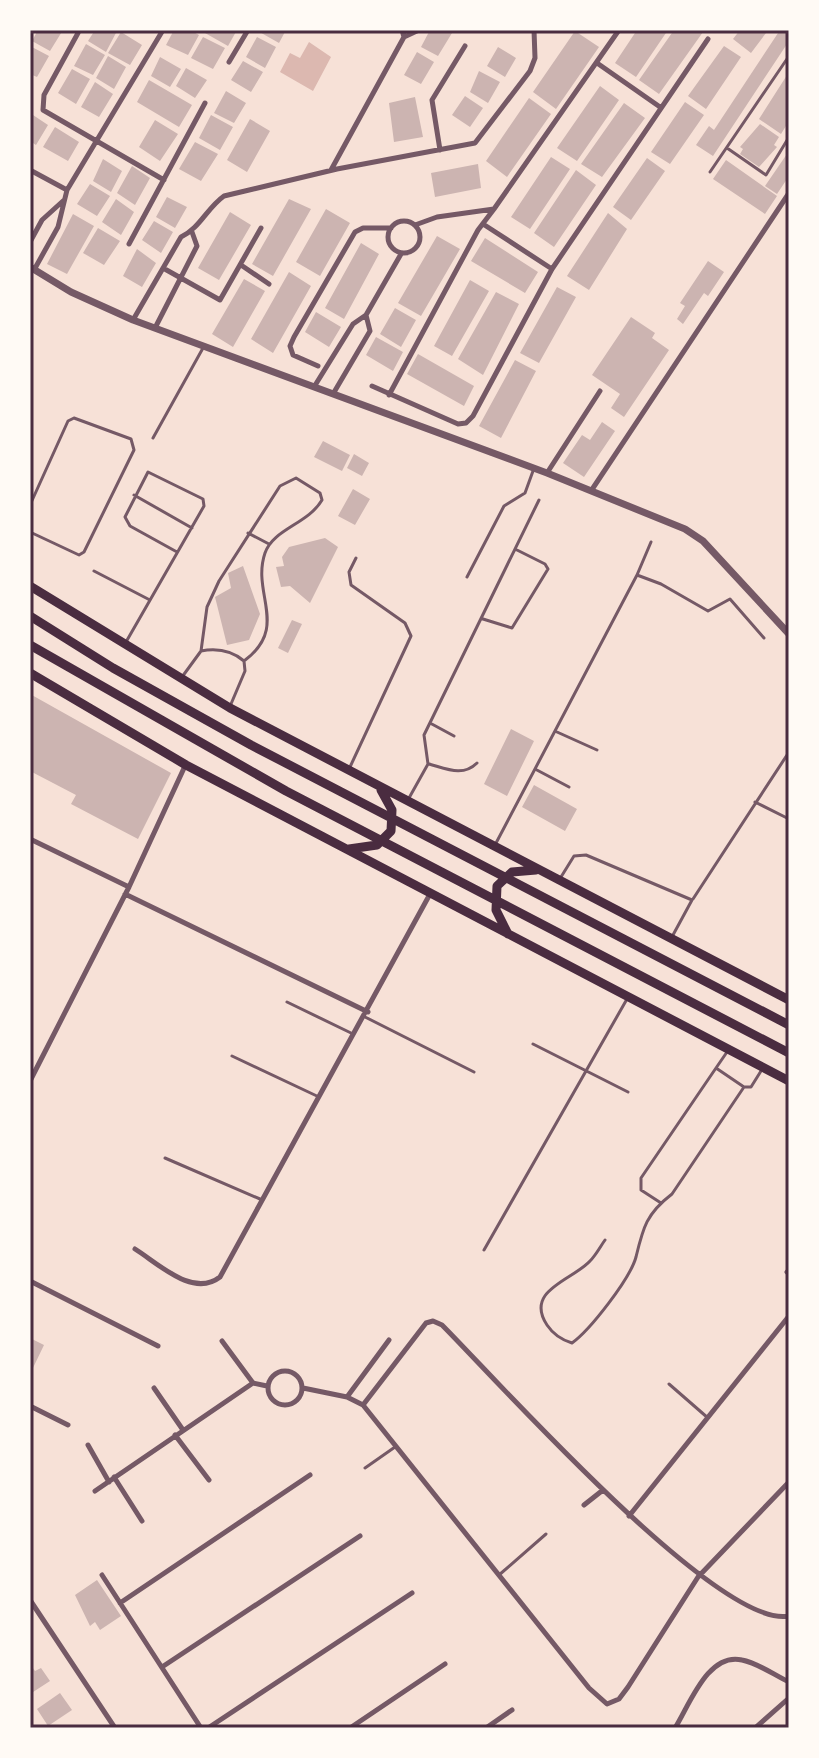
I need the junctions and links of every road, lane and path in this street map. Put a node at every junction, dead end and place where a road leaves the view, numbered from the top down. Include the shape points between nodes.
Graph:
1 (163, 30) edge
2 (248, 30) edge
3 (419, 30) edge
4 (534, 30) edge
5 (619, 30) edge
6 (78, 33) dead end
7 (403, 33) edge
8 (708, 39) dead end
9 (465, 46) dead end
10 (789, 56) edge
11 (229, 62) dead end
12 (597, 63) junction
13 (205, 103) dead end
14 (660, 107) junction
15 (789, 137) edge
16 (98, 140) junction
17 (727, 148) junction
18 (440, 150) junction
19 (30, 170) edge
20 (331, 170) junction
21 (710, 172) dead end
22 (164, 180) junction
23 (67, 190) junction
24 (789, 193) edge
25 (63, 200) junction
26 (494, 209) junction
27 (483, 224) junction
28 (415, 225) junction
29 (261, 228) dead end
30 (391, 228) junction
31 (192, 232) junction
32 (30, 242) edge
33 (129, 244) dead end
34 (401, 254) junction
35 (241, 265) junction
36 (32, 268) edge
37 (163, 268) junction
38 (552, 269) junction
39 (180, 277) junction
40 (269, 284) dead end
41 (366, 315) junction
42 (133, 320) junction
43 (154, 329) junction
44 (203, 348) junction
45 (318, 366) dead end
46 (372, 386) dead end
47 (314, 387) junction
48 (600, 391) dead end
49 (333, 394) junction
50 (389, 395) junction
51 (153, 438) dead end
52 (533, 469) junction
53 (547, 473) junction
54 (591, 491) junction
55 (134, 495) junction
56 (539, 500) dead end
57 (30, 505) edge
58 (192, 528) junction
59 (30, 532) edge
60 (248, 533) junction
61 (651, 542) dead end
62 (269, 544) junction
63 (517, 550) junction
64 (177, 552) junction
65 (356, 558) dead end
66 (94, 571) dead end
67 (637, 575) junction
68 (467, 577) dead end
69 (30, 586) edge
70 (149, 600) junction
71 (30, 616) edge
72 (483, 619) junction
73 (789, 634) edge
74 (764, 638) dead end
75 (30, 645) edge
76 (123, 646) junction
77 (201, 651) junction
78 (244, 661) junction
79 (30, 673) edge
80 (180, 680) junction
81 (230, 708) junction
82 (430, 723) junction
83 (556, 731) junction
84 (454, 736) dead end
85 (597, 750) dead end
86 (789, 752) edge
87 (477, 763) dead end
88 (428, 764) junction
89 (186, 765) junction
90 (535, 769) junction
91 (348, 771) junction
92 (376, 785) junction
93 (569, 787) dead end
94 (407, 802) junction
95 (755, 802) junction
96 (789, 819) edge
97 (30, 839) edge
98 (494, 847) junction
99 (345, 849) junction
100 (540, 870) junction
101 (559, 880) junction
102 (129, 887) junction
103 (125, 894) junction
104 (430, 894) junction
105 (692, 900) junction
106 (508, 934) junction
107 (671, 938) junction
108 (629, 997) junction
109 (789, 1000) edge
110 (287, 1002) dead end
111 (366, 1015) junction
112 (789, 1025) edge
113 (355, 1035) junction
114 (533, 1044) dead end
115 (728, 1049) junction
116 (789, 1053) edge
117 (232, 1056) dead end
118 (716, 1068) junction
119 (764, 1068) junction
120 (587, 1070) junction
121 (474, 1072) dead end
122 (30, 1081) edge
123 (789, 1081) edge
124 (744, 1087) junction
125 (628, 1092) dead end
126 (319, 1097) junction
127 (165, 1158) dead end
128 (260, 1199) junction
129 (661, 1203) junction
130 (605, 1240) dead end
131 (135, 1249) dead end
132 (484, 1250) dead end
133 (30, 1281) edge
134 (789, 1316) edge
135 (389, 1340) dead end
136 (222, 1341) dead end
137 (158, 1346) dead end
138 (253, 1383) junction
139 (669, 1384) dead end
140 (267, 1386) junction
141 (303, 1387) junction
142 (154, 1388) dead end
143 (347, 1397) junction
144 (363, 1405) junction
145 (30, 1406) edge
146 (708, 1418) junction
147 (68, 1425) dead end
148 (183, 1430) junction
149 (175, 1435) junction
150 (88, 1445) dead end
151 (396, 1447) junction
152 (365, 1468) dead end
153 (310, 1475) dead end
154 (111, 1480) junction
155 (209, 1480) dead end
156 (788, 1484) edge
157 (603, 1490) junction
158 (95, 1491) dead end
159 (584, 1505) dead end
160 (629, 1516) junction
161 (142, 1521) dead end
162 (546, 1534) dead end
163 (360, 1536) dead end
164 (102, 1575) dead end
165 (499, 1575) junction
166 (698, 1577) junction
167 (412, 1593) dead end
168 (30, 1600) edge
169 (120, 1603) junction
170 (789, 1616) edge
171 (445, 1664) dead end
172 (162, 1667) junction
173 (789, 1682) edge
174 (789, 1698) edge
175 (512, 1710) dead end
176 (115, 1728) edge
177 (201, 1728) edge
178 (208, 1728) edge
179 (350, 1728) edge
180 (486, 1728) edge
181 (675, 1728) edge
182 (755, 1728) edge

1 - 16 street
2 - 11 street
3 - 7 street
4 - 18 street via 530,71 483,133 475,143
5 - 12 street
6 - 16 street via 41,104 43,110
7 - 20 street
8 - 14 street
9 - 18 street via 432,100
10 - 17 lane
12 - 14 street
12 - 26 street
13 - 22 street
14 - 38 street
15 - 17 lane via 766,175
16 - 22 street
16 - 23 street
17 - 21 lane
18 - 20 street
19 - 23 street
20 - 31 street via 224,196
22 - 33 street
23 - 25 street
24 - 54 street
25 - 32 street via 42,220
25 - 36 street via 58,227
26 - 27 street
26 - 28 street
27 - 38 street
27 - 50 street
28 - 30 street via 405,221
28 - 34 street via 419,244
29 - 35 street
30 - 34 street via 388,240
30 - 45 street via 355,232 294,337 293,355
31 - 37 street via 181,237
31 - 39 street via 197,246
34 - 41 street
35 - 39 street via 220,300
35 - 40 street
36 - 42 street
37 - 39 street
37 - 42 street
38 - 50 street via 466,423
39 - 43 street
41 - 47 street via 353,324
41 - 49 street via 370,331
42 - 43 street
43 - 44 street
44 - 47 street
44 - 51 lane
46 - 50 street
47 - 49 street
48 - 53 street
49 - 52 street
52 - 53 street
52 - 68 lane via 525,493 504,506
53 - 54 street
54 - 73 street via 703,541
55 - 58 lane
55 - 58 lane via 148,472 203,499
55 - 64 lane via 127,522
56 - 63 lane
57 - 59 lane via 68,421 74,418 131,439 134,450 84,552 69,553
58 - 64 lane
60 - 62 lane
60 - 62 lane via 286,480 296,478 320,493 322,500 313,515
60 - 77 lane via 207,607
61 - 67 lane
62 - 78 lane via 263,561 266,636
63 - 72 lane
63 - 72 lane via 548,569 512,628
64 - 70 lane
65 - 91 lane via 349,572 351,585 405,623 411,636
66 - 70 lane
67 - 74 lane via 708,611 730,599
67 - 83 lane
69 - 76 main road
70 - 76 lane
71 - 112 main road via 285,763
72 - 82 lane
75 - 116 main road via 286,791
76 - 80 main road
77 - 78 lane via 218,649
77 - 80 lane
78 - 81 lane
79 - 89 main road
80 - 81 main road
81 - 91 main road
82 - 84 lane
82 - 88 lane via 424,735
83 - 85 lane
83 - 90 lane
86 - 95 lane
87 - 88 lane via 455,772
88 - 94 lane
89 - 99 main road
89 - 102 street
90 - 93 lane
90 - 98 lane
91 - 92 main road
92 - 94 main road
92 - 99 main road via 391,807 391,831 373,847
94 - 98 main road
95 - 96 lane
95 - 105 lane
97 - 102 street
98 - 100 main road
99 - 104 main road
100 - 101 main road
100 - 106 main road via 512,872 497,886 496,910
101 - 105 lane via 574,856 581,855
101 - 107 main road
102 - 103 street
103 - 111 street
103 - 122 street
104 - 106 main road
104 - 111 street
105 - 107 lane
106 - 108 main road
107 - 109 main road
108 - 115 main road
108 - 120 lane
110 - 113 lane
111 - 113 street
111 - 121 lane
113 - 126 street
114 - 120 lane
115 - 118 lane
115 - 119 main road
117 - 126 lane
118 - 124 lane
118 - 129 lane via 641,1178 641,1190
119 - 123 main road
119 - 124 lane via 751,1087
120 - 125 lane
120 - 132 lane
124 - 129 lane
126 - 128 street
127 - 128 lane
128 - 131 street via 220,1277 209,1286 196,1285
129 - 130 lane via 639,1233 636,1258 589,1331 572,1343 565,1341 542,1317 542,1304 551,1287 589,1263
133 - 137 street
134 - 146 street
135 - 143 street
136 - 138 street
138 - 140 street
138 - 148 street
139 - 146 lane
140 - 141 street via 275,1373 289,1370
140 - 141 street via 273,1401 288,1405 301,1396
141 - 143 street
142 - 148 street
143 - 144 street
144 - 151 street
144 - 157 street via 433,1321
145 - 147 street
146 - 160 street
148 - 149 street
149 - 154 street
149 - 155 street
150 - 154 street
151 - 152 lane
151 - 165 street
153 - 169 street
154 - 158 street
154 - 161 street
156 - 166 street
157 - 159 street
157 - 160 street
160 - 166 street
162 - 165 lane
163 - 172 street
164 - 169 street
165 - 166 street via 607,1704 628,1687
166 - 170 street via 770,1615
167 - 178 street
168 - 176 street
169 - 172 street
171 - 179 street
172 - 177 street
173 - 181 street via 727,1658 707,1676
174 - 182 street
175 - 180 street

